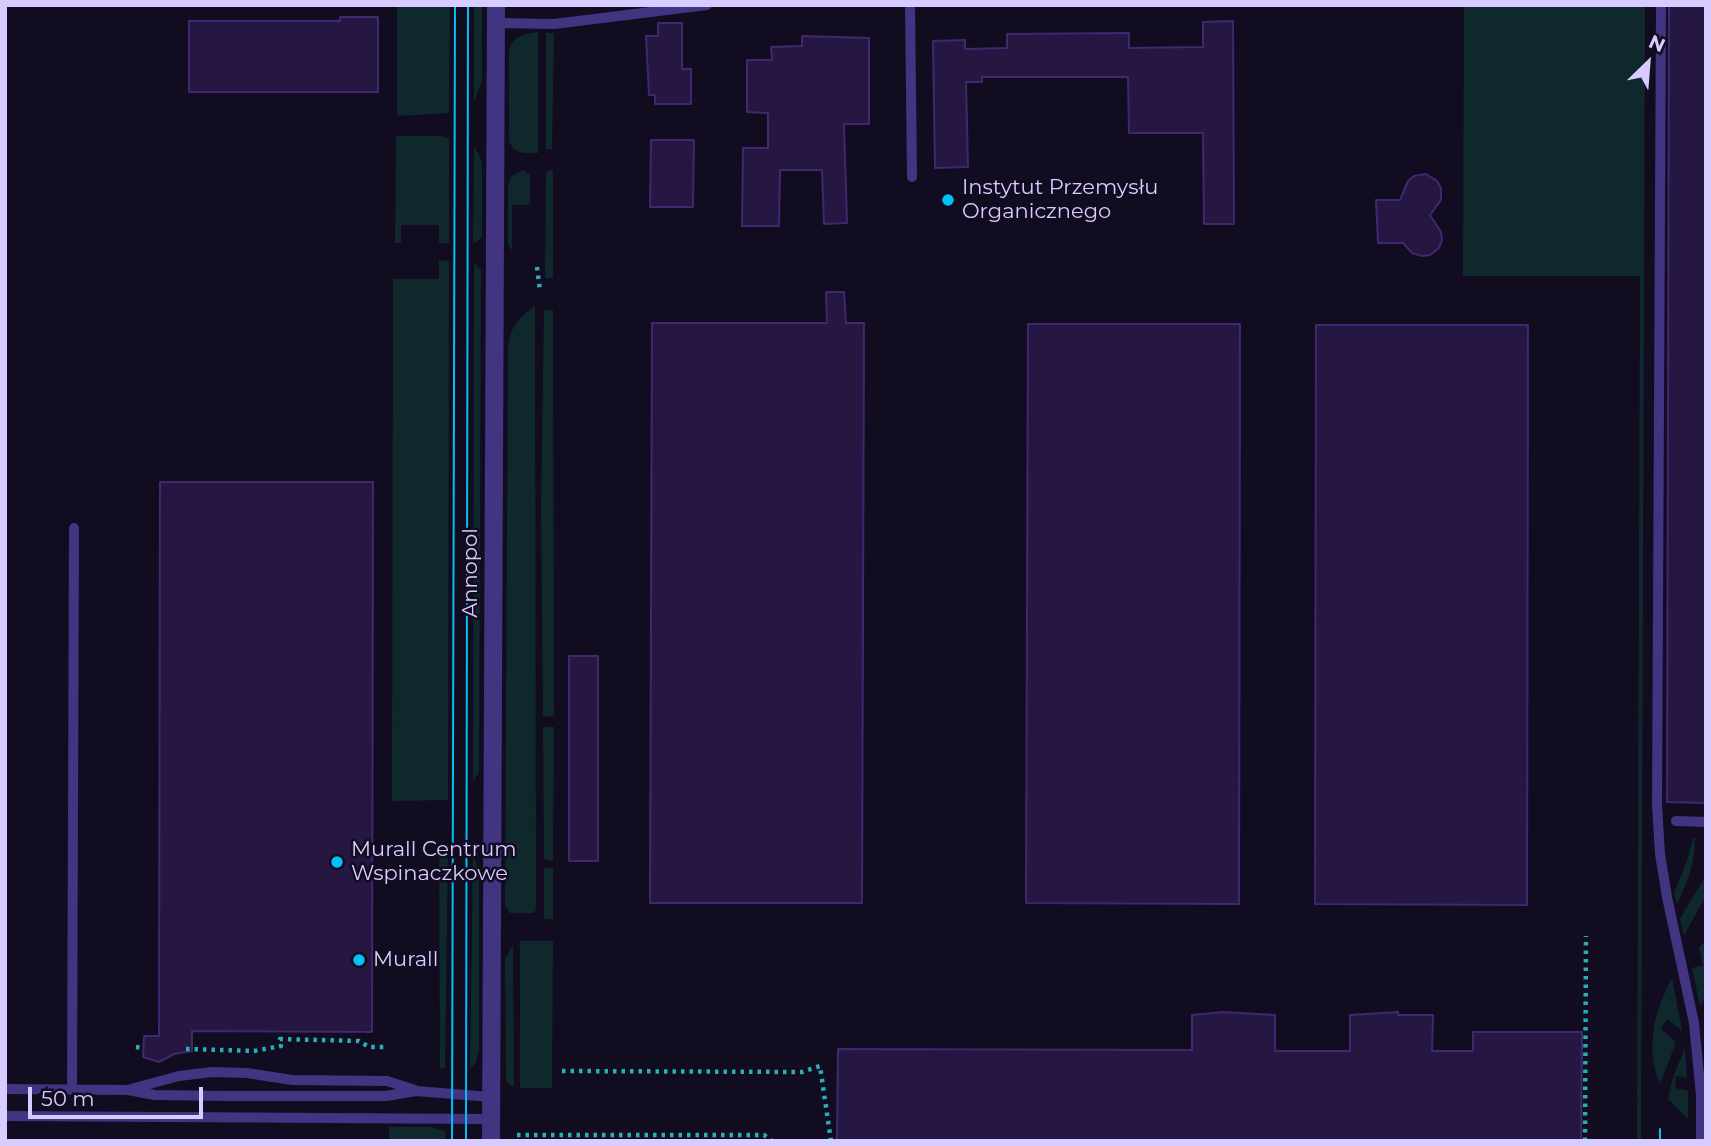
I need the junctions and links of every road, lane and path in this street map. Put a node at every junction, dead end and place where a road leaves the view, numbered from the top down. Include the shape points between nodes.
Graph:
1 (707, 5) edge
2 (910, 5) edge
3 (1661, 5) edge
4 (496, 14) edge
5 (912, 177) dead end
6 (537, 267) dead end
7 (540, 291) dead end
8 (74, 528) dead end
9 (1676, 821) dead end
10 (1706, 822) edge
11 (1586, 936) dead end
12 (387, 1047) dead end
13 (136, 1048) dead end
14 (143, 1048) dead end
15 (186, 1049) dead end
16 (562, 1071) dead end
17 (5, 1089) edge
18 (72, 1090) junction
19 (128, 1090) junction
20 (416, 1091) junction
21 (1704, 1096) edge
22 (491, 1097) junction
23 (5, 1116) edge
24 (491, 1119) junction
25 (517, 1135) dead end
26 (491, 1141) edge
27 (772, 1141) edge
28 (831, 1141) edge
29 (1585, 1141) edge
30 (1701, 1141) edge

1 - 4 lane via 554,24
2 - 5 lane
3 - 21 lane via 1657,805 1660,854
4 - 22 street, Annopol
6 - 7 path
8 - 18 lane
9 - 10 lane
11 - 29 path
12 - 15 path via 369,1047 359,1041 280,1039 281,1046 254,1051
13 - 14 path
16 - 28 path via 802,1072 820,1066
17 - 18 lane
18 - 19 lane
19 - 20 lane via 155,1095 240,1096 386,1096
19 - 20 lane via 212,1072 292,1080 387,1081
20 - 22 lane
21 - 30 lane
22 - 24 street, Annopol
23 - 24 lane
24 - 26 street, Annopol
25 - 27 path via 764,1135

